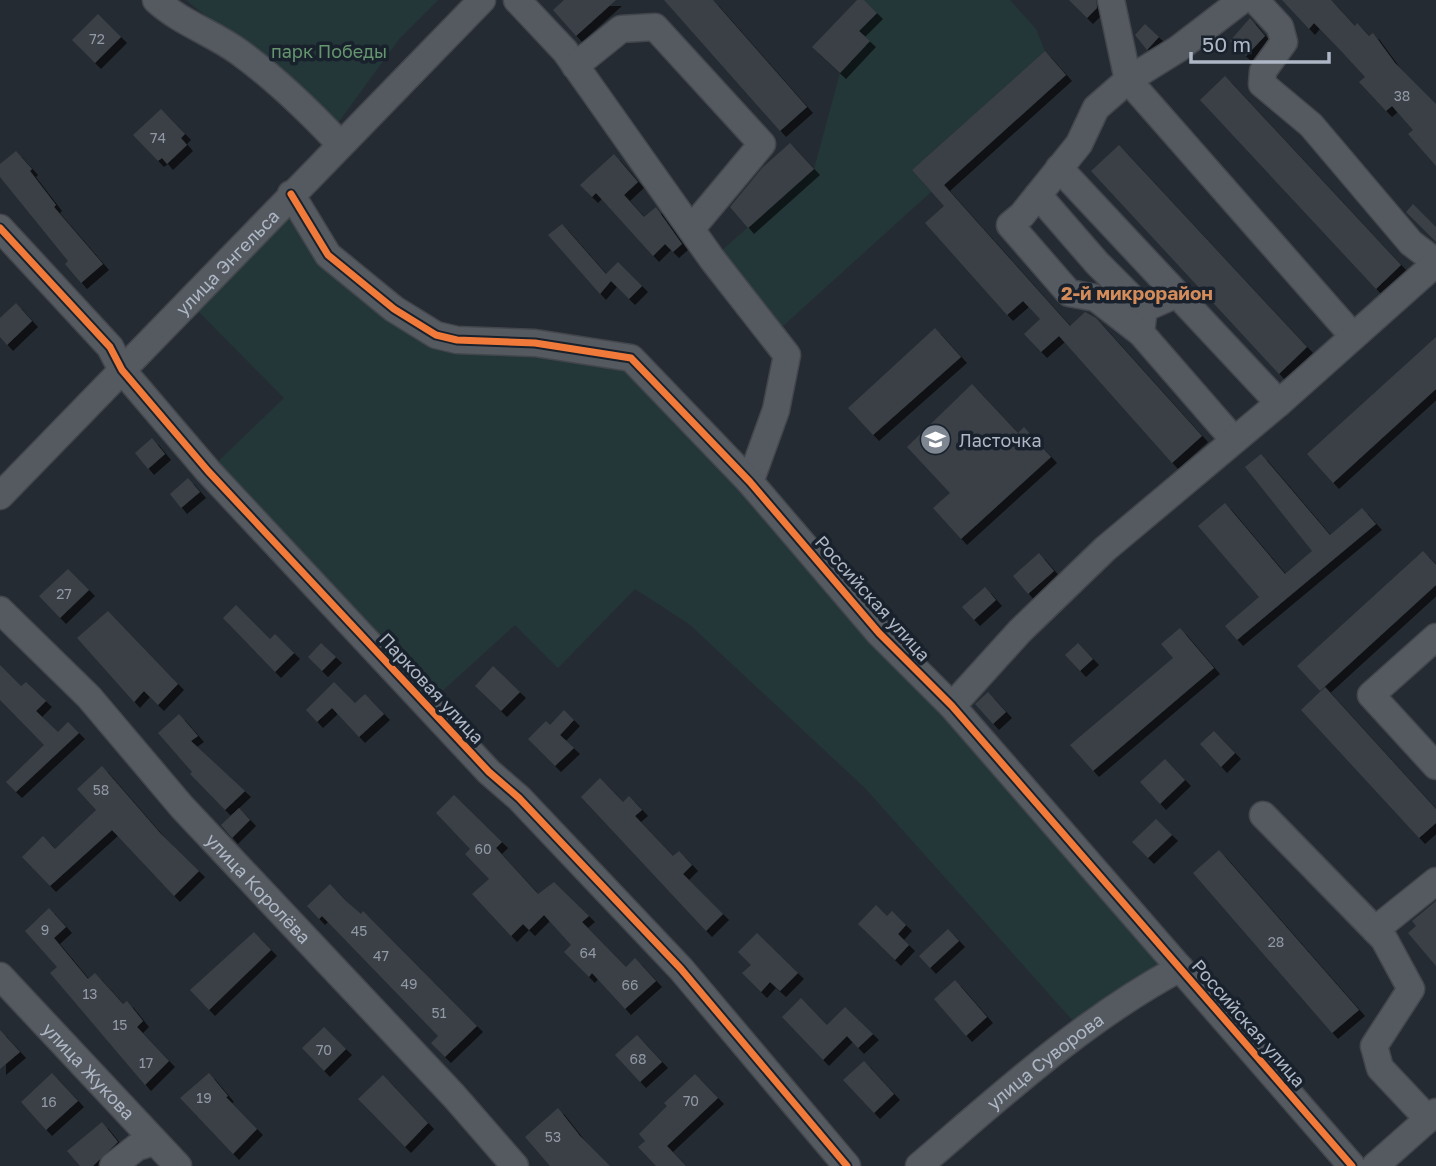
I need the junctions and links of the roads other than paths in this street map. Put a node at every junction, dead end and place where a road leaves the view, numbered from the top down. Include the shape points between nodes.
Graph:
1 (156, 0) edge
2 (482, 0) edge
3 (516, 0) edge
4 (1111, 0) edge
5 (1242, 0) edge
6 (1255, 0) edge
7 (575, 66) junction
8 (1129, 80) junction
9 (340, 144) junction
10 (1059, 168) junction
11 (291, 194) junction
12 (1038, 195) junction
13 (0, 228) edge
14 (691, 229) junction
15 (1436, 262) edge
16 (1177, 294) junction
17 (1142, 321) junction
18 (1353, 336) junction
19 (122, 370) junction
20 (1279, 402) junction
21 (1234, 440) junction
22 (750, 482) junction
23 (0, 496) edge
24 (0, 610) edge
25 (1436, 637) edge
26 (952, 706) junction
27 (1436, 766) edge
28 (1263, 815) dead end
29 (1436, 881) edge
30 (1375, 930) junction
31 (1180, 968) junction
32 (0, 976) edge
33 (1432, 1115) edge
34 (154, 1142) junction
35 (113, 1166) edge
36 (178, 1166) edge
37 (515, 1166) edge
38 (847, 1166) edge
39 (919, 1166) edge
40 (1353, 1166) edge
41 (1375, 1166) edge

1 - 9 street via 237,51 302,103
2 - 9 street, улица Энгельса
3 - 7 street
4 - 8 street
5 - 8 street
6 - 15 street via 1280,27 1284,42 1263,71 1262,84 1311,125 1411,243
7 - 14 street
7 - 14 street via 621,29 655,27 762,144
8 - 10 street via 1096,108 1079,144
8 - 18 street
9 - 11 street, улица Энгельса
10 - 12 street
10 - 16 street
11 - 19 street, улица Энгельса
11 - 22 street, Российская улица via 328,255 404,315 436,335 457,340 535,343 631,359
12 - 17 street
12 - 17 street via 1010,225 1069,293 1096,298
13 - 19 street, Парковая улица via 110,347
14 - 22 street via 787,355 776,410
15 - 18 street
16 - 17 street
16 - 20 street
17 - 21 street
18 - 20 street
19 - 23 street, улица Энгельса
19 - 38 street, Парковая улица via 208,471 471,753 681,969
20 - 21 street
21 - 26 street via 1105,549 1020,631
22 - 26 street, Российская улица via 878,633
24 - 37 street, улица Королёва via 89,697 182,807
25 - 27 street via 1371,695
26 - 31 street, Российская улица
28 - 30 street
29 - 30 street
30 - 33 street via 1411,989 1374,1046 1380,1068
31 - 39 street, улица Суворова via 1139,990 1048,1056
31 - 40 street, Российская улица
32 - 34 street, улица Жукова
33 - 41 street
34 - 35 street via 137,1147
34 - 36 street, улица Жукова

